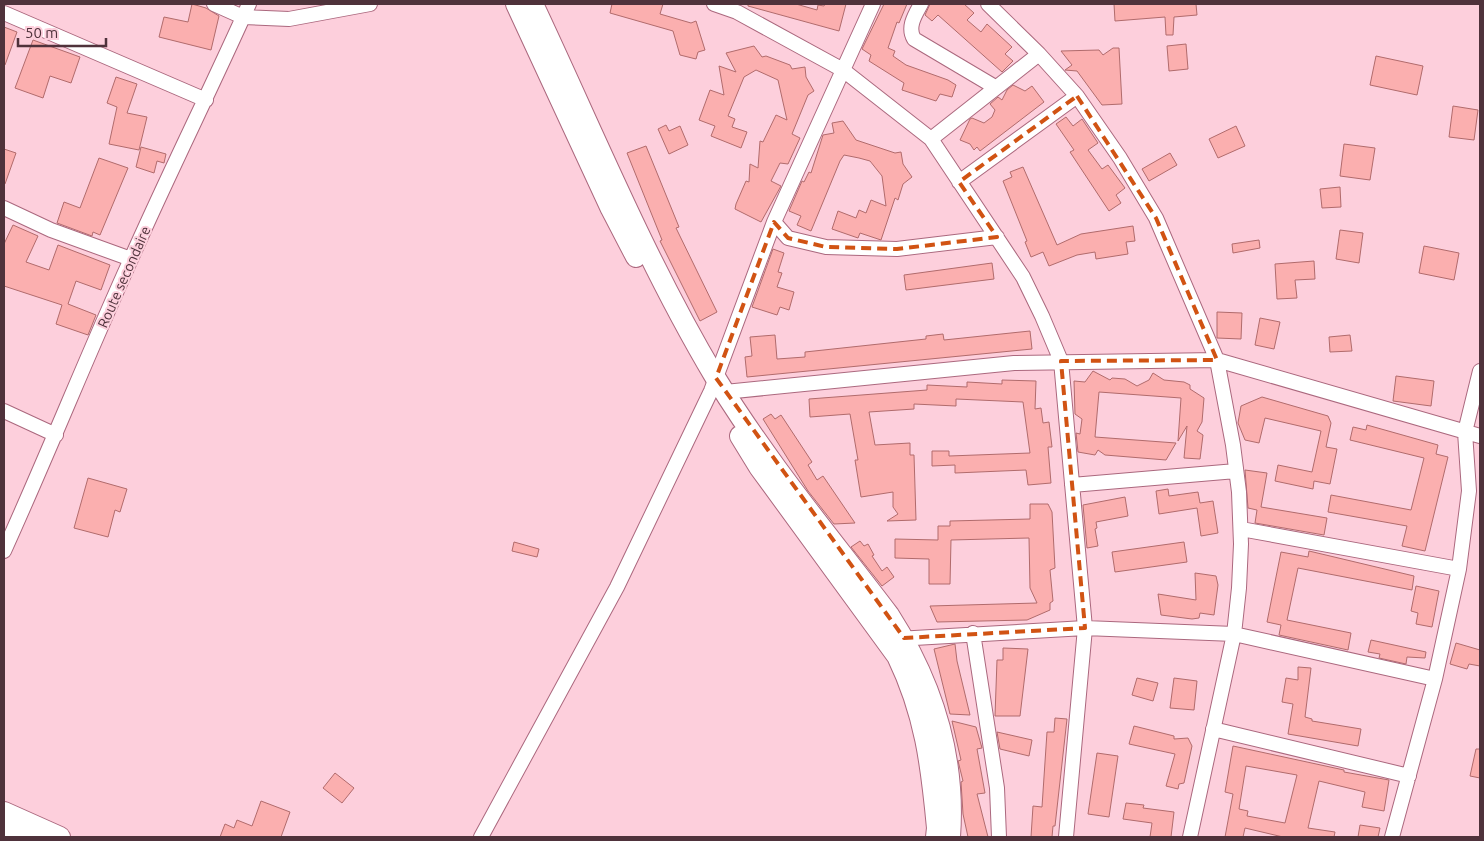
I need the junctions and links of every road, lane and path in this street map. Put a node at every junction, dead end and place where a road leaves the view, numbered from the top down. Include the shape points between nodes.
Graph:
1 (214, 4) edge
2 (370, 4) edge
3 (516, 4) edge
4 (533, 4) edge
5 (714, 4) edge
6 (873, 4) edge
7 (921, 4) edge
8 (988, 4) edge
9 (739, 8) edge
10 (246, 10) edge
11 (4, 13) edge
12 (1039, 54) junction
13 (843, 70) junction
14 (995, 87) junction
15 (1077, 96) junction
16 (206, 100) junction
17 (931, 139) junction
18 (959, 182) junction
19 (4, 208) edge
20 (774, 222) junction
21 (997, 237) junction
22 (131, 259) junction
23 (1217, 360) junction
24 (1061, 361) junction
25 (1480, 370) edge
26 (717, 387) junction
27 (4, 411) edge
28 (1465, 432) junction
29 (56, 435) junction
30 (1480, 436) edge
31 (1236, 471) junction
32 (1072, 485) junction
33 (1241, 529) junction
34 (4, 551) edge
35 (1459, 569) junction
36 (1085, 628) junction
37 (973, 633) junction
38 (1234, 634) junction
39 (895, 639) junction
40 (1436, 679) junction
41 (1213, 729) junction
42 (1409, 776) junction
43 (4, 812) edge
44 (4, 829) edge
45 (23, 837) edge
46 (60, 837) edge
47 (481, 837) edge
48 (936, 837) edge
49 (950, 837) edge
50 (999, 837) edge
51 (1066, 837) edge
52 (1190, 837) edge
53 (1392, 837) edge

1 - 10 street
2 - 10 street via 289,19
3 - 26 street via 646,277
4 - 26 street via 660,280
5 - 9 street
6 - 13 street
7 - 14 street via 912,22 914,39
8 - 12 street
9 - 13 street
10 - 16 street, Route secondaire
11 - 16 street
12 - 14 street
12 - 15 street
13 - 17 street
13 - 20 street
14 - 17 street
15 - 18 street
15 - 23 street via 1156,218
16 - 22 street, Route secondaire
17 - 18 street
18 - 21 street
19 - 22 street via 51,230
20 - 21 street via 788,238 826,247 897,249
20 - 26 street
21 - 24 street via 1023,277
22 - 29 street, Route secondaire
23 - 24 street
23 - 28 street
23 - 31 street
24 - 26 street
24 - 32 street
25 - 28 street
26 - 39 street via 760,467
26 - 47 street via 618,587
27 - 29 street
28 - 30 street
28 - 35 street via 1469,491
29 - 34 street, Route secondaire
31 - 32 street
31 - 33 street
32 - 36 street
33 - 35 street
33 - 38 street
35 - 40 street
36 - 37 street
36 - 38 street
36 - 51 street
37 - 39 street
37 - 50 street via 998,788
38 - 40 street
38 - 41 street
39 - 48 street via 897,656 911,684 925,731
39 - 49 street via 921,673 939,722 949,764
40 - 42 street
41 - 42 street
41 - 52 street
42 - 53 street
43 - 46 street
44 - 45 street

